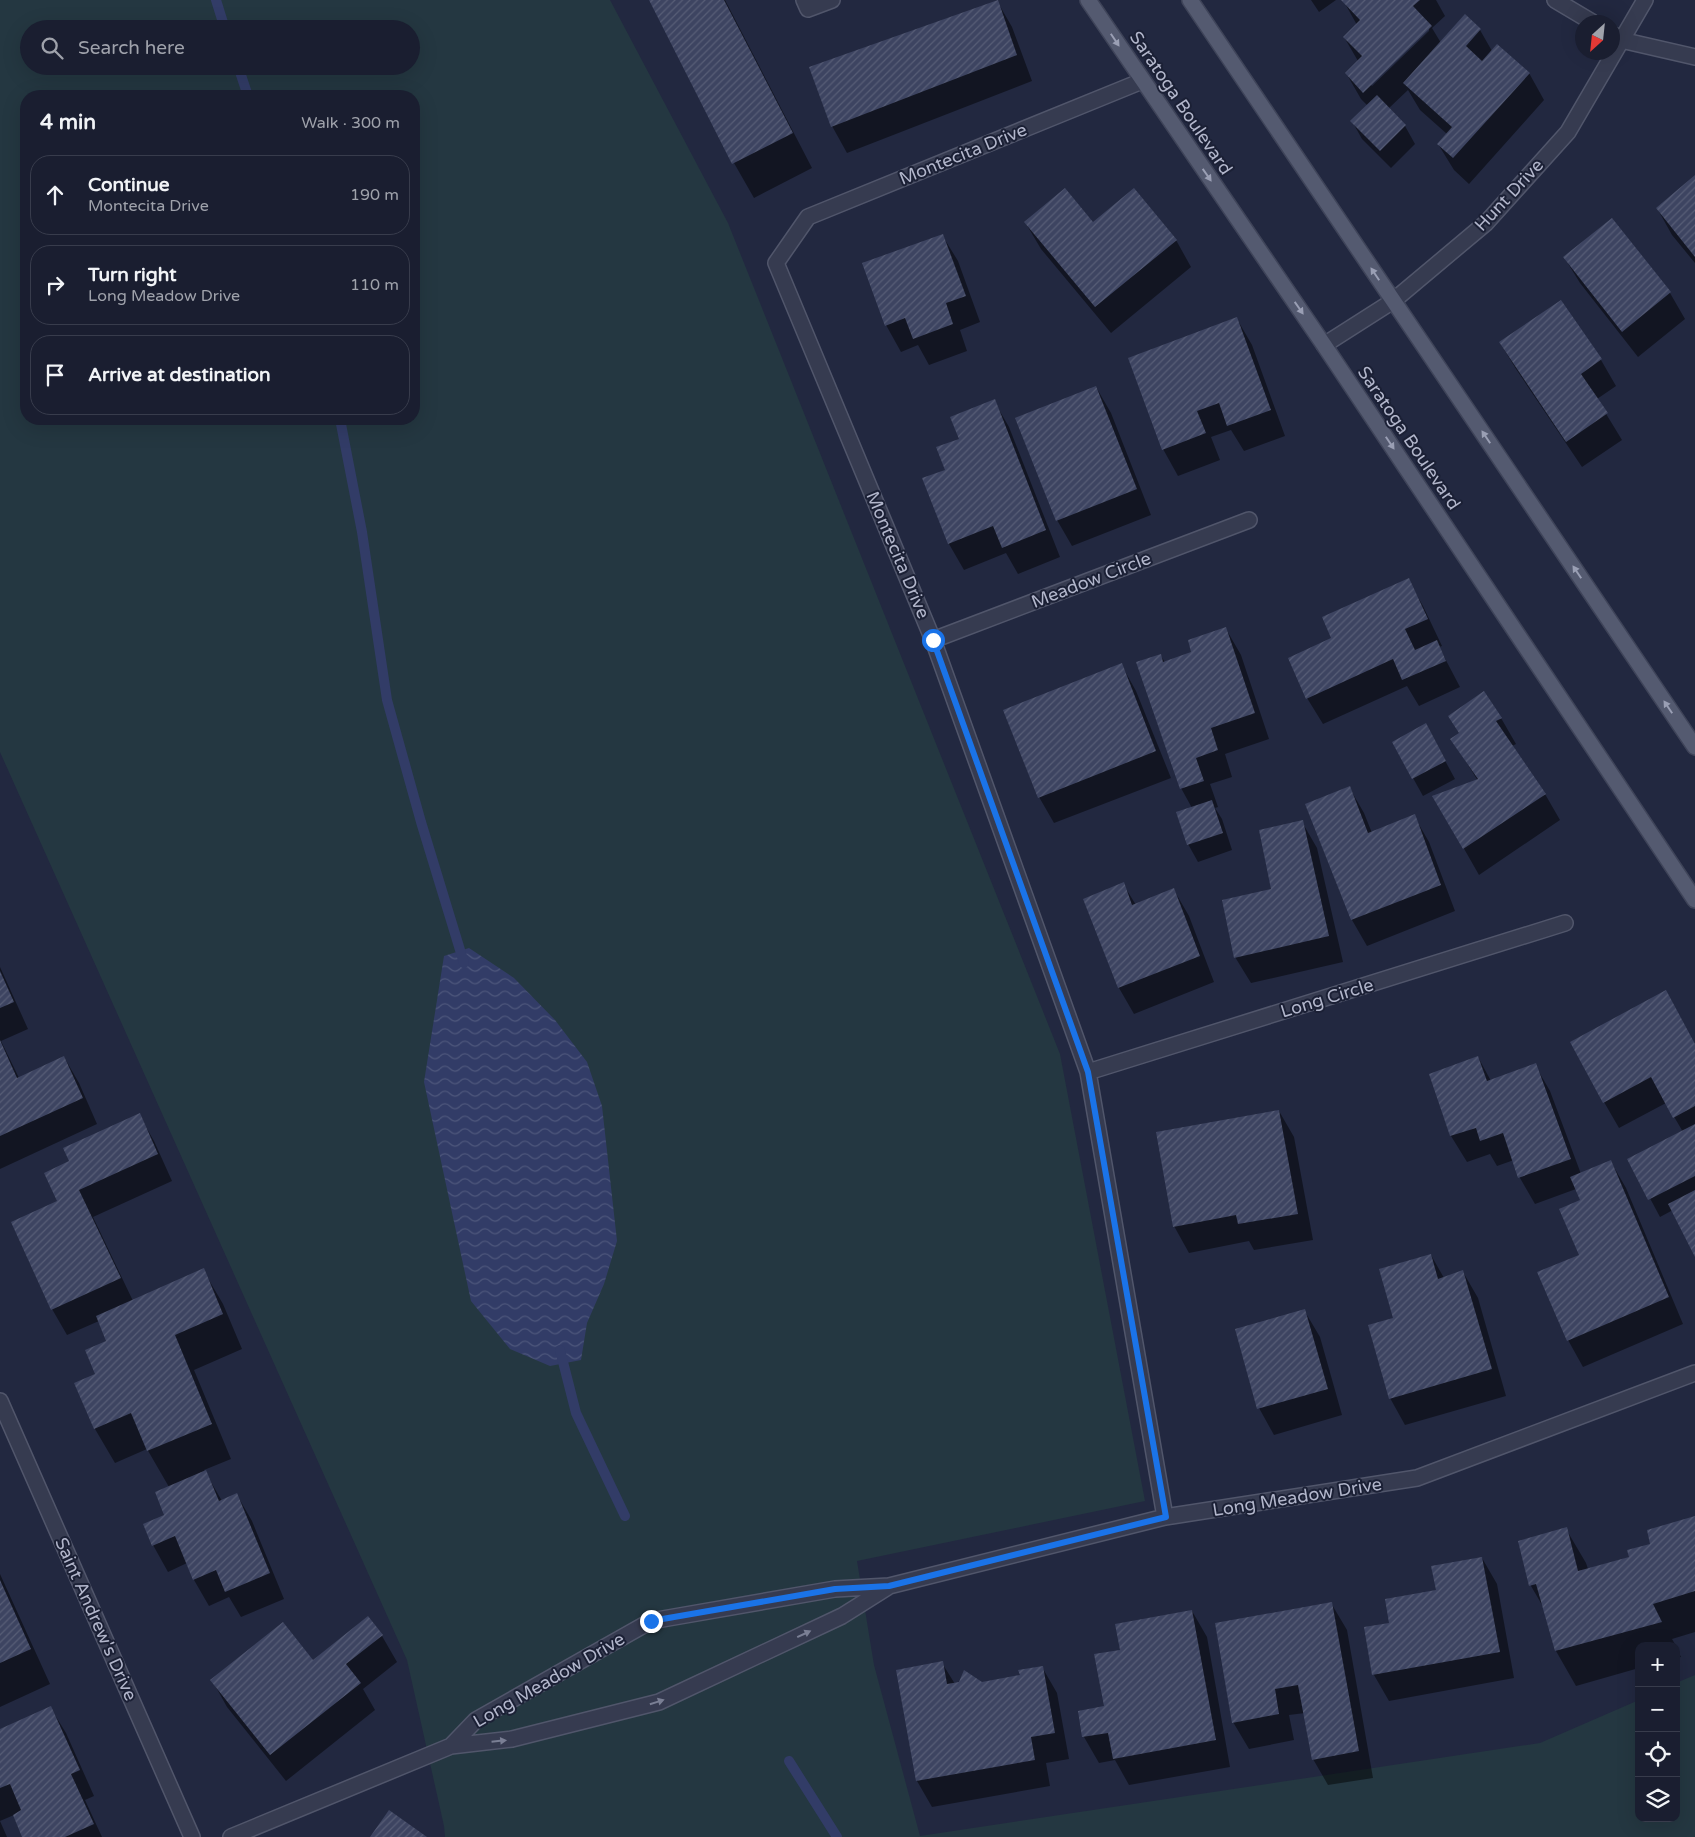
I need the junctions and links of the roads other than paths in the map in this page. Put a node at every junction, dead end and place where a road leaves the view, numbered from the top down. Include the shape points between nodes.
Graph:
1 (804, 0) edge
2 (832, 0) edge
3 (1088, 0) edge
4 (1190, 0) edge
5 (1554, 0) edge
6 (1645, 0) edge
7 (1580, 15) edge
8 (1620, 33) edge
9 (1620, 38) edge
10 (1695, 57) edge
11 (1605, 60) edge
12 (1142, 80) junction
13 (1393, 301) junction
14 (1324, 345) junction
15 (1249, 520) dead end
16 (933, 640) junction
17 (1695, 747) edge
18 (1695, 900) edge
19 (1565, 923) dead end
20 (1088, 1072) junction
21 (1695, 1373) edge
22 (0, 1401) edge
23 (1166, 1517) junction
24 (889, 1586) junction
25 (451, 1746) junction
26 (192, 1837) edge
27 (231, 1837) edge

1 - 2 street via 808,9
3 -> 12 main road, Saratoga Boulevard
13 -> 4 main road
5 - 7 street
6 - 8 street, Hunt Drive
9 - 10 street
11 - 13 street, Hunt Drive via 1568,132 1486,223
12 -> 14 main road, Saratoga Boulevard
12 - 16 street, Montecita Drive via 808,217 776,263
13 - 14 street, Hunt Drive
17 -> 13 main road
14 -> 18 main road, Saratoga Boulevard
15 - 16 street, Meadow Circle
16 - 20 street, Montecita Drive
19 - 20 street, Long Circle
20 - 23 street, Montecita Drive
21 - 23 street, Long Meadow Drive via 1417,1478
22 - 26 street, Saint Andrew's Drive
23 - 24 street, Long Meadow Drive
25 -> 24 street, Long Meadow Drive via 512,1739 659,1702 842,1616
24 - 25 street, Long Meadow Drive via 835,1589 651,1621 476,1720
25 - 27 street, Long Meadow Drive

